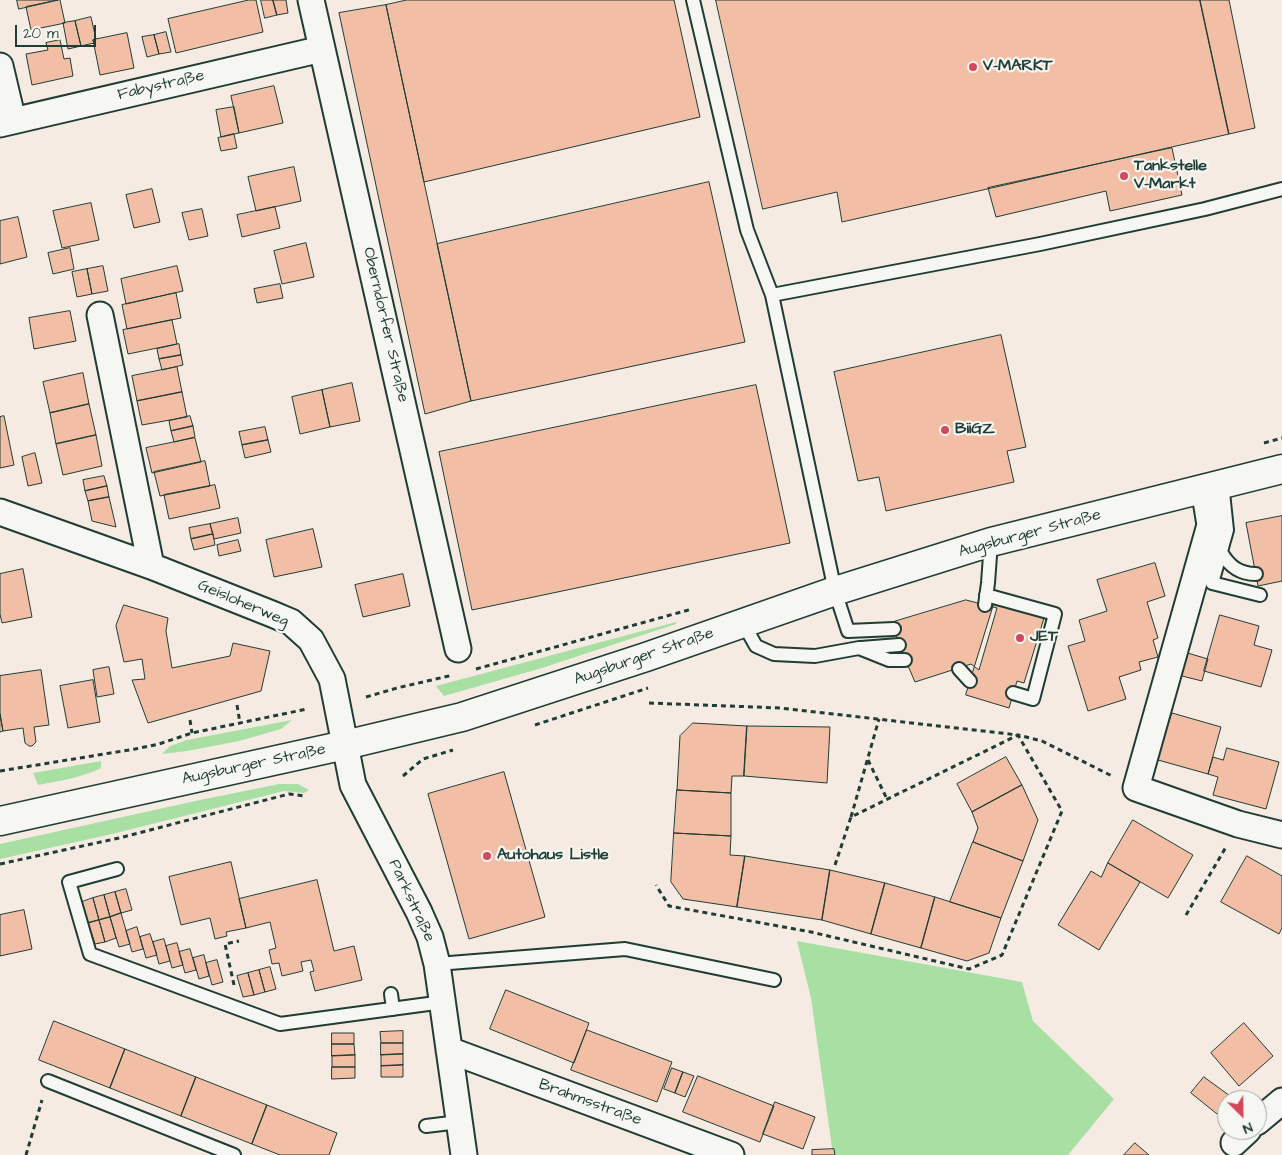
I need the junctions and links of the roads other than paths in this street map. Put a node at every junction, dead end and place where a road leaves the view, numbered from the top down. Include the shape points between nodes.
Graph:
1 (311, 0) edge
2 (693, 0) edge
3 (322, 48) junction
4 (0, 66) edge
5 (6, 122) edge
6 (1282, 190) edge
7 (772, 295) junction
8 (100, 315) dead end
9 (1282, 469) edge
10 (1213, 486) junction
11 (0, 512) edge
12 (990, 542) junction
13 (1221, 552) junction
14 (151, 566) junction
15 (1256, 574) dead end
16 (836, 591) junction
17 (1260, 595) dead end
18 (743, 623) junction
19 (894, 629) dead end
20 (848, 631) junction
21 (899, 645) dead end
22 (859, 648) junction
23 (458, 649) dead end
24 (905, 660) dead end
25 (959, 669) dead end
26 (970, 681) dead end
27 (1013, 693) dead end
28 (345, 745) junction
29 (0, 821) edge
30 (1282, 835) edge
31 (117, 869) dead end
32 (438, 964) junction
33 (774, 980) dead end
34 (390, 994) dead end
35 (443, 1002) junction
36 (393, 1009) junction
37 (449, 1050) junction
38 (48, 1081) road end
39 (1282, 1101) edge
40 (1267, 1114) edge
41 (458, 1122) junction
42 (426, 1126) dead end
43 (234, 1155) edge
44 (464, 1155) edge
45 (731, 1155) edge

1 - 3 street, Oberndorfer Straße
2 - 7 lane via 747,230
3 - 5 street, Fabystraße
3 - 23 street, Oberndorfer Straße
4 - 5 street
6 - 7 lane via 1040,244
7 - 16 lane
8 - 14 street
9 - 10 street, Augsburger Straße
10 - 12 street, Augsburger Straße
10 - 13 lane via 1228,530
10 - 30 street via 1210,525 1136,788 1238,824
11 - 14 street, Geisloherweg
12 - 16 street, Augsburger Straße
12 - 27 lane via 985,600 1055,614 1033,699
13 - 15 lane via 1230,566
13 - 17 lane via 1212,583
14 - 28 street, Geisloherweg via 291,622 311,640 332,679
16 - 18 street, Augsburger Straße
16 - 20 lane
18 - 22 lane via 756,646 774,654 815,656
18 - 28 street, Augsburger Straße via 462,717
19 - 20 lane
20 - 22 lane
21 - 22 lane
22 - 24 lane via 889,660
25 - 26 lane
28 - 29 street, Augsburger Straße
28 - 32 street, Parkstraße via 353,785 419,912
31 - 36 lane via 69,882 90,954 280,1024
32 - 33 lane via 626,949
32 - 35 street, Parkstraße
34 - 36 lane
35 - 36 lane
35 - 37 street, Parkstraße
37 - 41 street, Parkstraße
37 - 45 street, Brahmsstraße
38 - 43 lane
39 - 40 street
41 - 42 lane
41 - 44 street, Parkstraße

